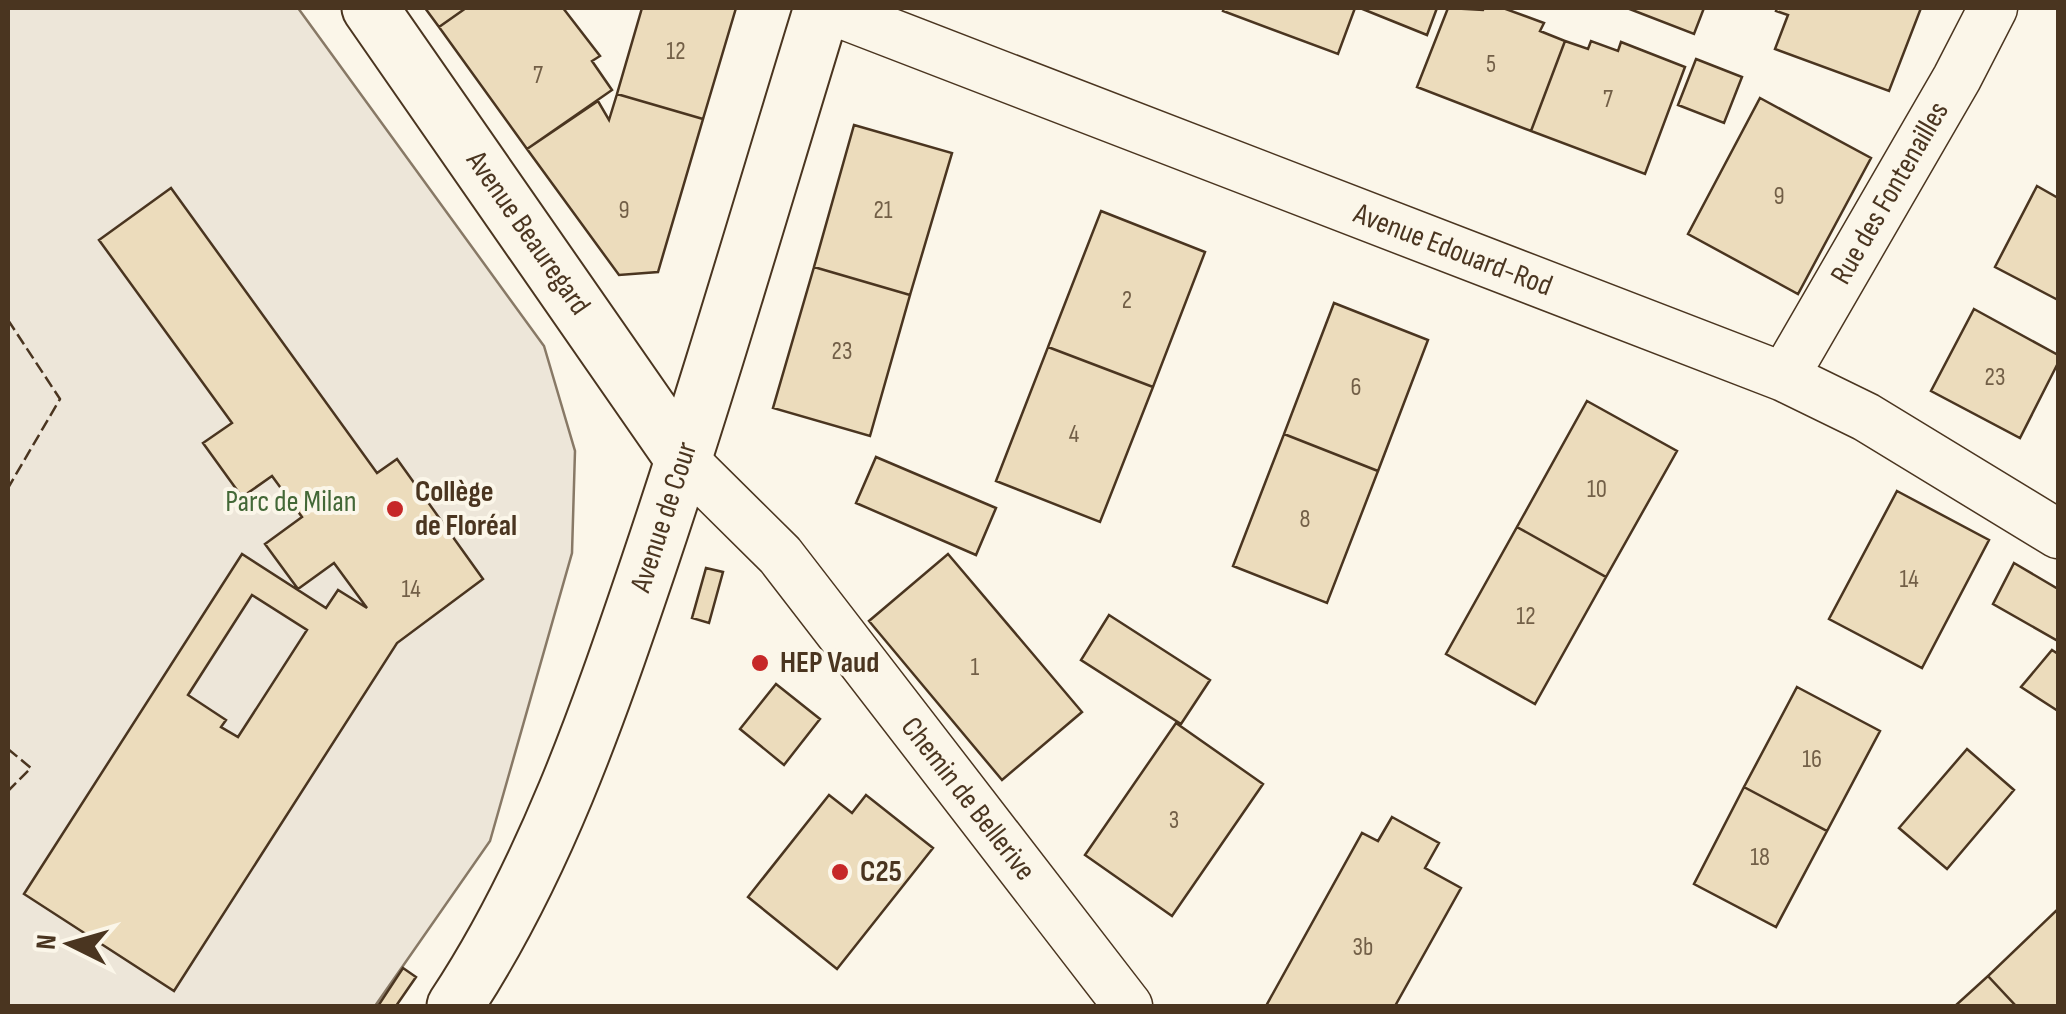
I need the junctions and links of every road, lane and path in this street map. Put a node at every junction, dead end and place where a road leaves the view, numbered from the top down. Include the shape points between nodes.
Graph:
1 (370, 8) edge
2 (824, 8) edge
3 (1993, 8) edge
4 (1784, 378) junction
5 (684, 460) junction
6 (2058, 534) edge
7 (455, 1006) edge
8 (1128, 1006) edge

1 - 5 street, Avenue Beauregard
2 - 4 street, Avenue Edouard-Rod
2 - 5 street, Avenue de Cour
3 - 4 street, Rue des Fontenailles
4 - 6 street, Avenue Edouard-Rod via 1866,417
5 - 7 street, Avenue de Cour via 599,712 543,850
5 - 8 street, Chemin de Bellerive via 780,555

